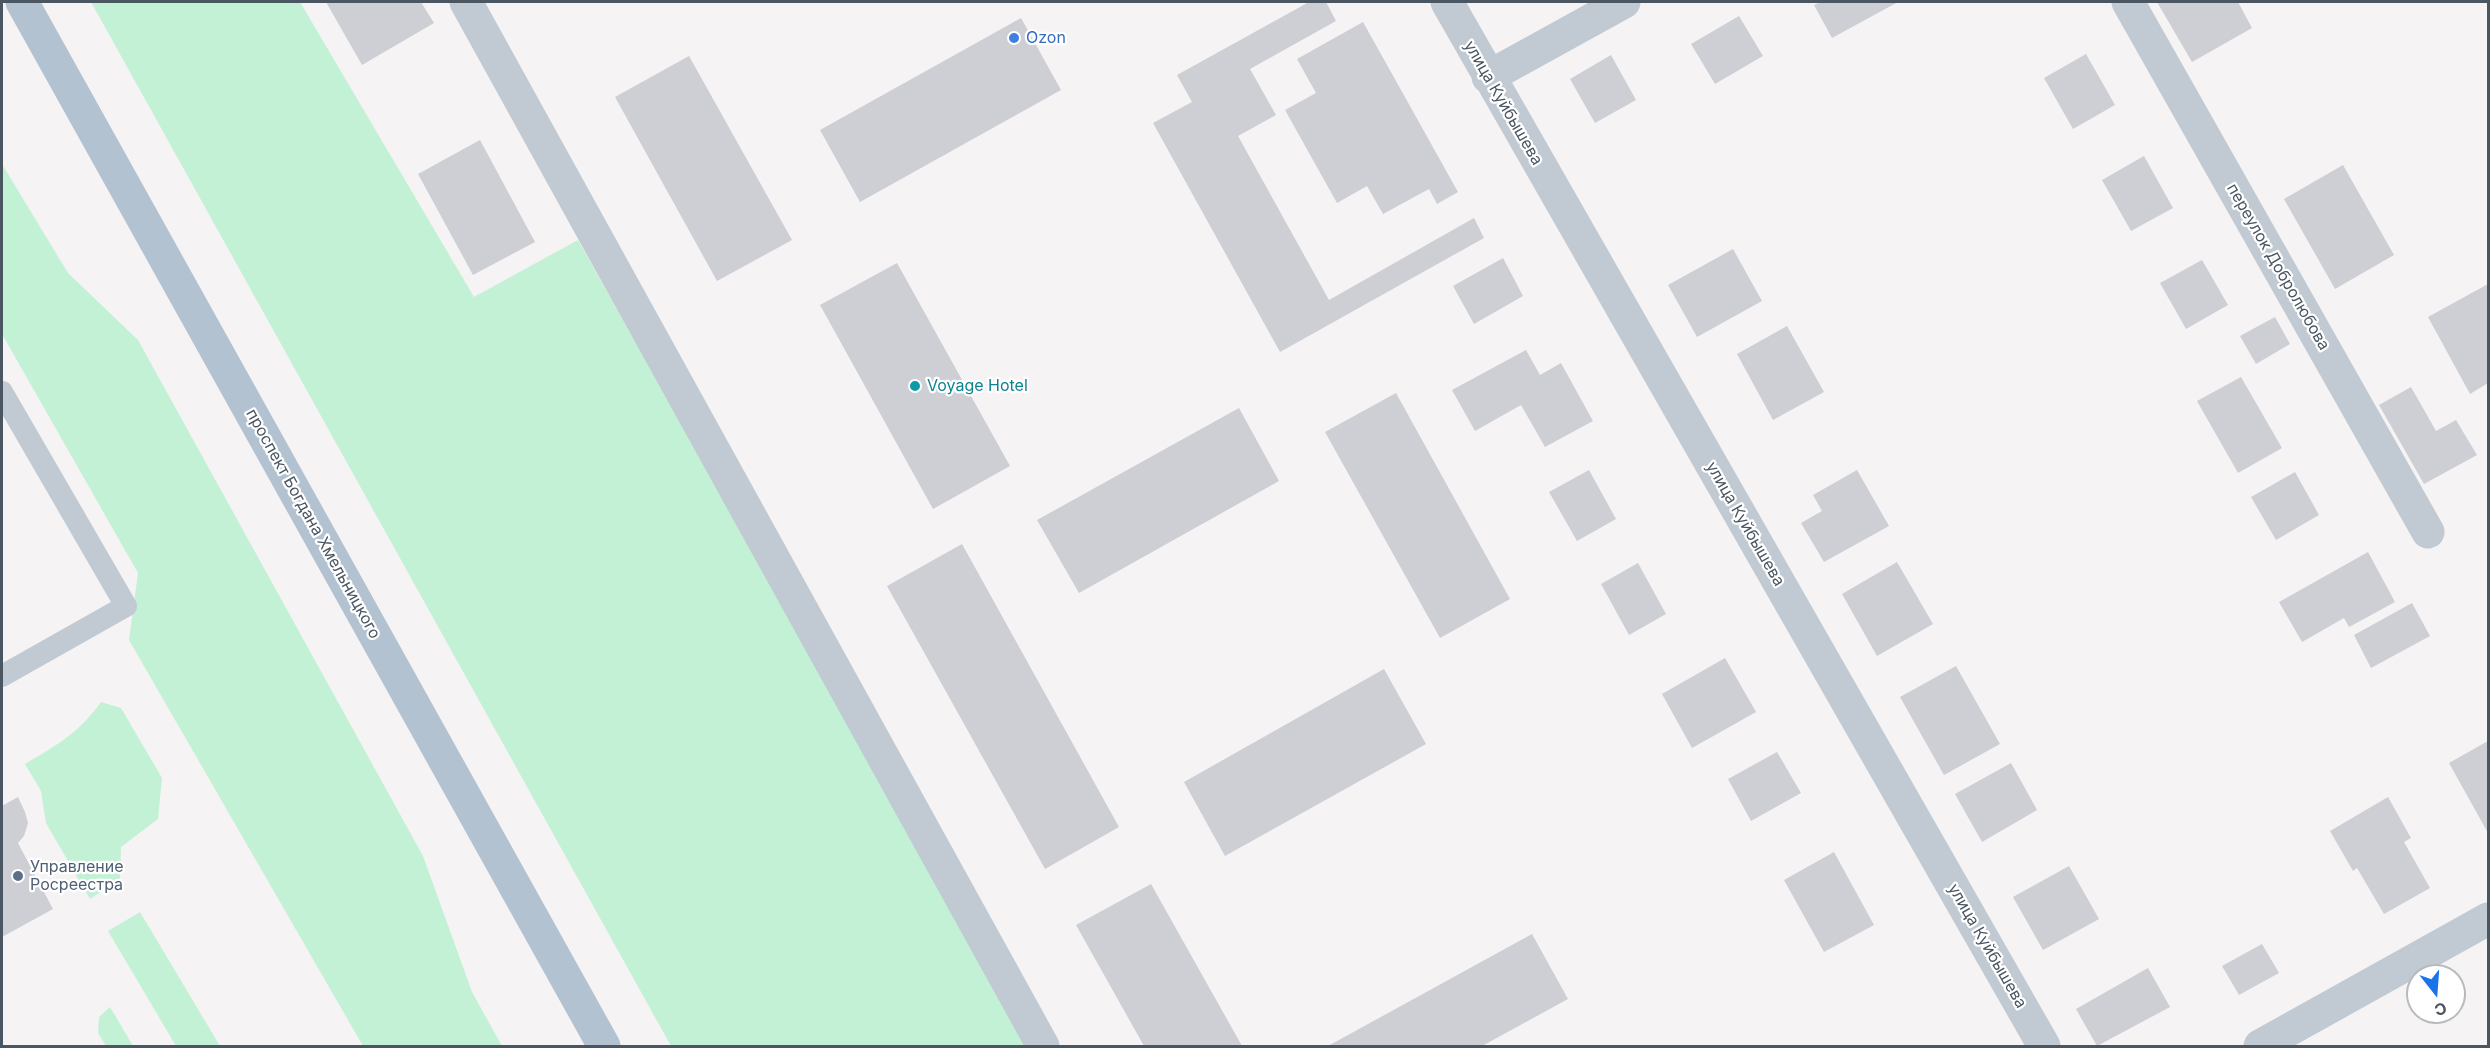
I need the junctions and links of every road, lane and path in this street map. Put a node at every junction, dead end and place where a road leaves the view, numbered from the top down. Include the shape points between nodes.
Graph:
1 (22, 2) edge
2 (466, 2) edge
3 (1447, 2) edge
4 (1624, 2) edge
5 (2128, 2) edge
6 (1488, 77) junction
7 (2, 392) edge
8 (2428, 532) dead end
9 (4, 674) edge
10 (2488, 920) edge
11 (604, 1047) edge
12 (1043, 1047) edge
13 (2044, 1047) edge
14 (2260, 1047) edge

1 - 11 main road, проспект Богдана Хмельницкого
2 - 12 street
3 - 6 street, улица Куйбышева
4 - 6 street
5 - 8 street, переулок Добролюбова
6 - 13 street, улица Куйбышева
7 - 9 lane via 126,606
10 - 14 street

